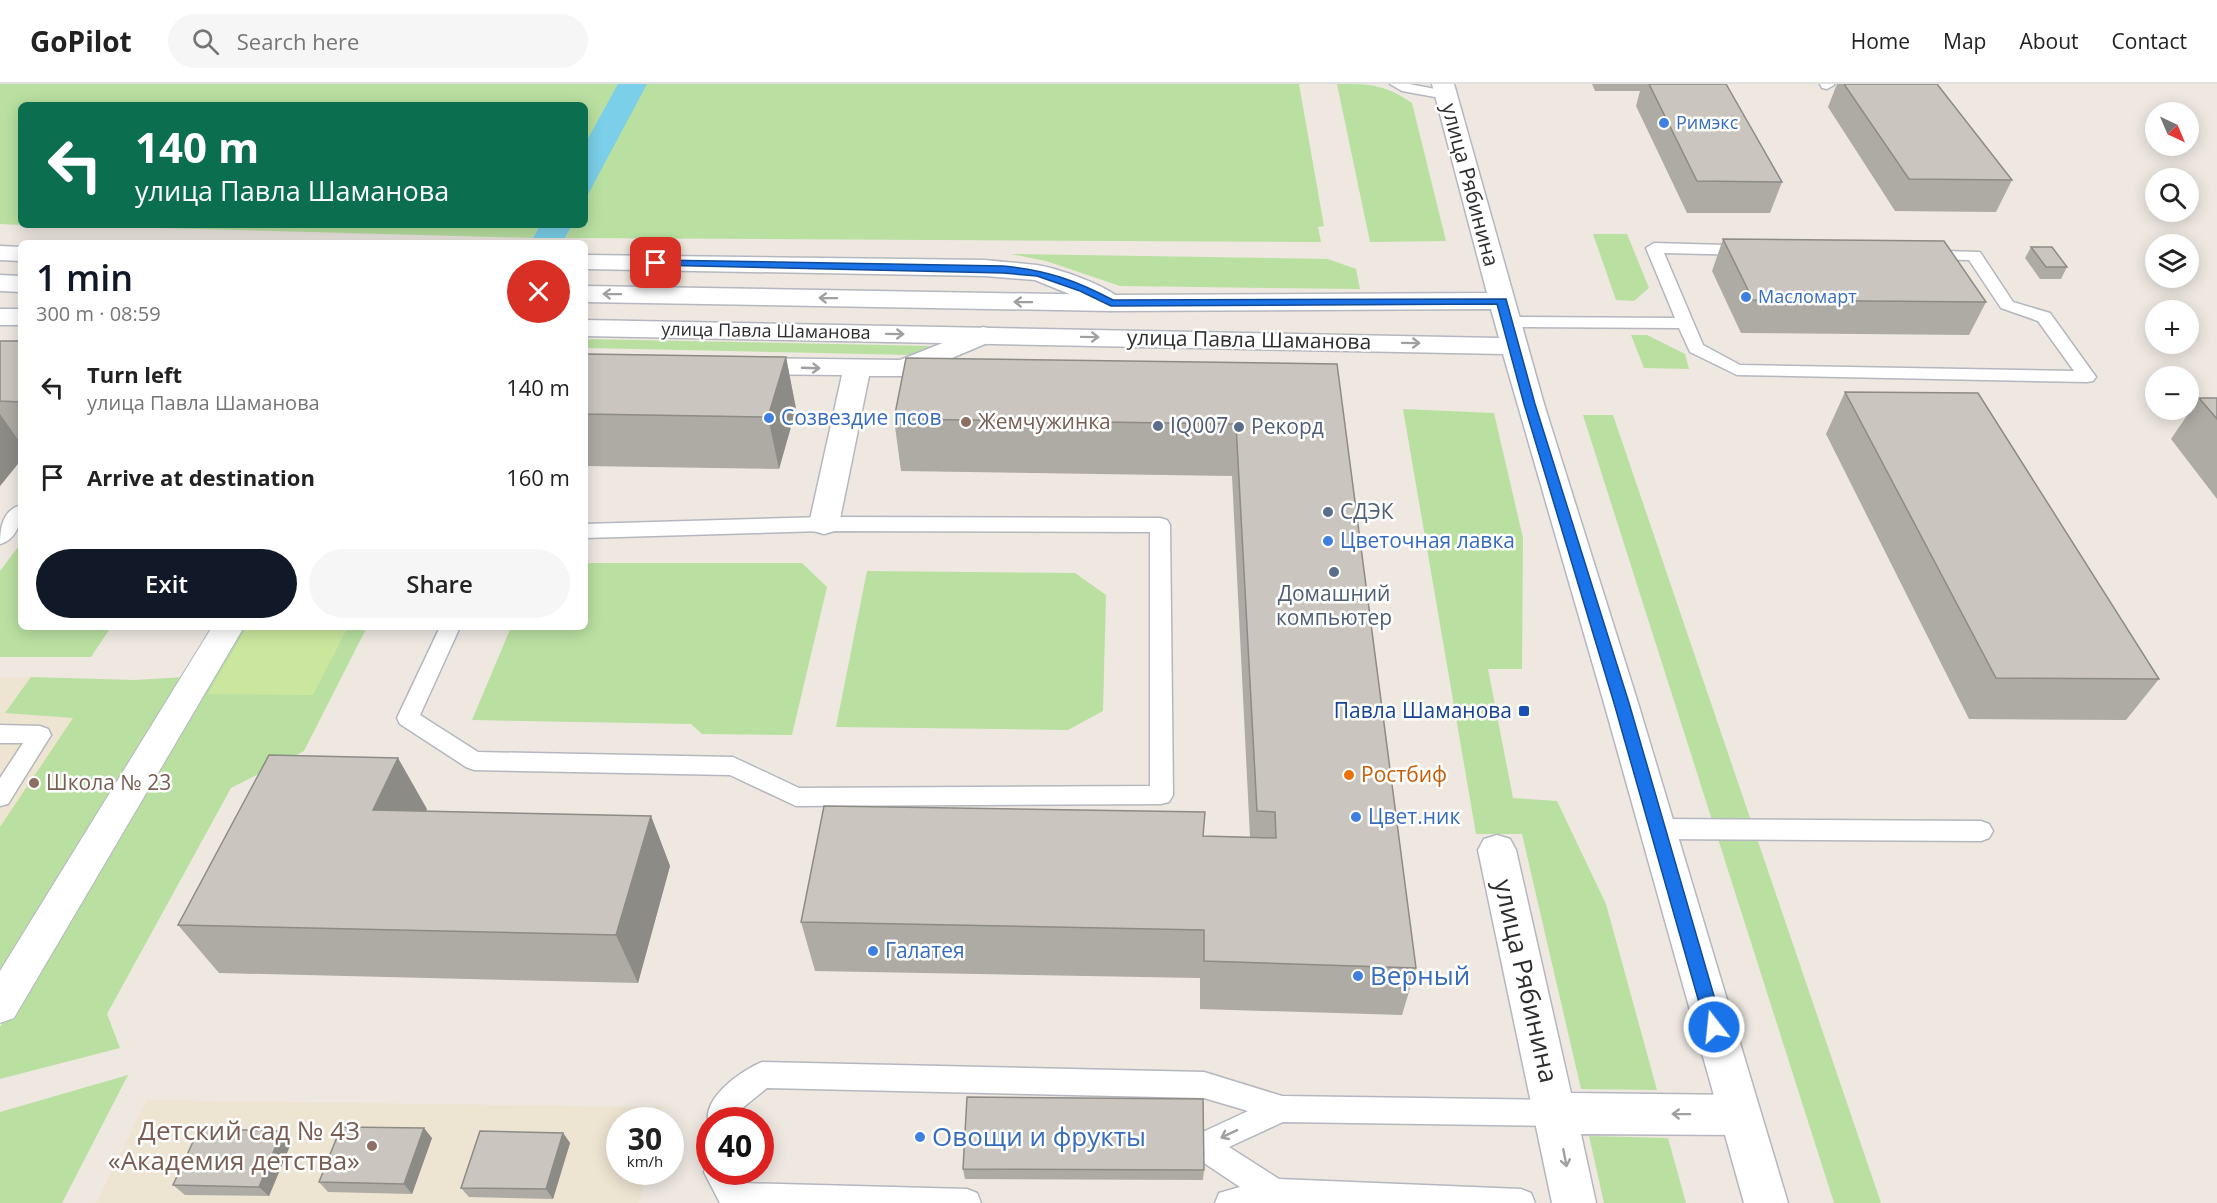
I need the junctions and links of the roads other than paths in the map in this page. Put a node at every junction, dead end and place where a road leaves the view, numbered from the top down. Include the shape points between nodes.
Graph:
1 (1397, 84) edge
2 (1444, 89) edge
3 (0, 253) edge
4 (18, 254) edge
5 (588, 262) edge
6 (0, 283) edge
7 (18, 284) edge
8 (588, 294) edge
9 (1111, 303) junction
10 (0, 317) edge
11 (18, 317) edge
12 (1508, 323) junction
13 (1684, 323) junction
14 (588, 328) edge
15 (983, 335) junction
16 (715, 365) edge
17 (857, 369) junction
18 (18, 515) edge
19 (824, 524) junction
20 (588, 531) edge
21 (0, 537) edge
22 (226, 630) edge
23 (449, 630) edge
24 (0, 734) edge
25 (0, 797) edge
26 (1657, 829) junction
27 (1981, 831) dead end
28 (1497, 850) dead end
29 (0, 1006) edge
30 (722, 1107) edge
31 (1281, 1109) junction
32 (1556, 1113) junction
33 (1740, 1115) junction
34 (725, 1185) edge
35 (1275, 1193) junction
36 (967, 1203) edge
37 (1229, 1203) edge
38 (1521, 1203) edge
39 (1574, 1203) edge
40 (1766, 1203) edge

1 - 2 lane
2 - 12 street, улица Рябинина
3 - 4 street
5 - 9 street, улица Павла Шаманова via 986,268 1039,273
6 - 7 street
9 -> 8 street, улица Павла Шаманова
9 - 12 street, улица Павла Шаманова
10 - 11 street
12 - 13 lane
15 -> 12 street, улица Павла Шаманова
12 - 26 street, улица Рябинина
13 - 13 lane via 1654,248 1974,255 2007,305 2044,317 2087,376 1737,370 1696,348
14 -> 15 street, улица Павла Шаманова
15 - 17 street, улица Павла Шаманова via 904,368
16 -> 17 street, улица Павла Шаманова
17 - 19 street
18 - 21 lane
19 - 20 lane
19 - 23 lane via 1160,525 1161,795 796,797 733,766 474,761 408,718
22 - 29 street
24 - 25 lane via 40,735
26 - 27 lane
26 - 33 street, улица Рябинина
28 - 32 street, улица Рябинина
30 - 31 lane via 762,1075 1204,1085
31 - 32 lane
31 -> 35 lane via 1202,1146
33 -> 32 street, улица Рябинина
32 -> 39 street, улица Рябинина
33 - 40 street, улица Рябинина
34 - 36 lane via 732,1197
35 - 37 lane
35 - 38 lane

